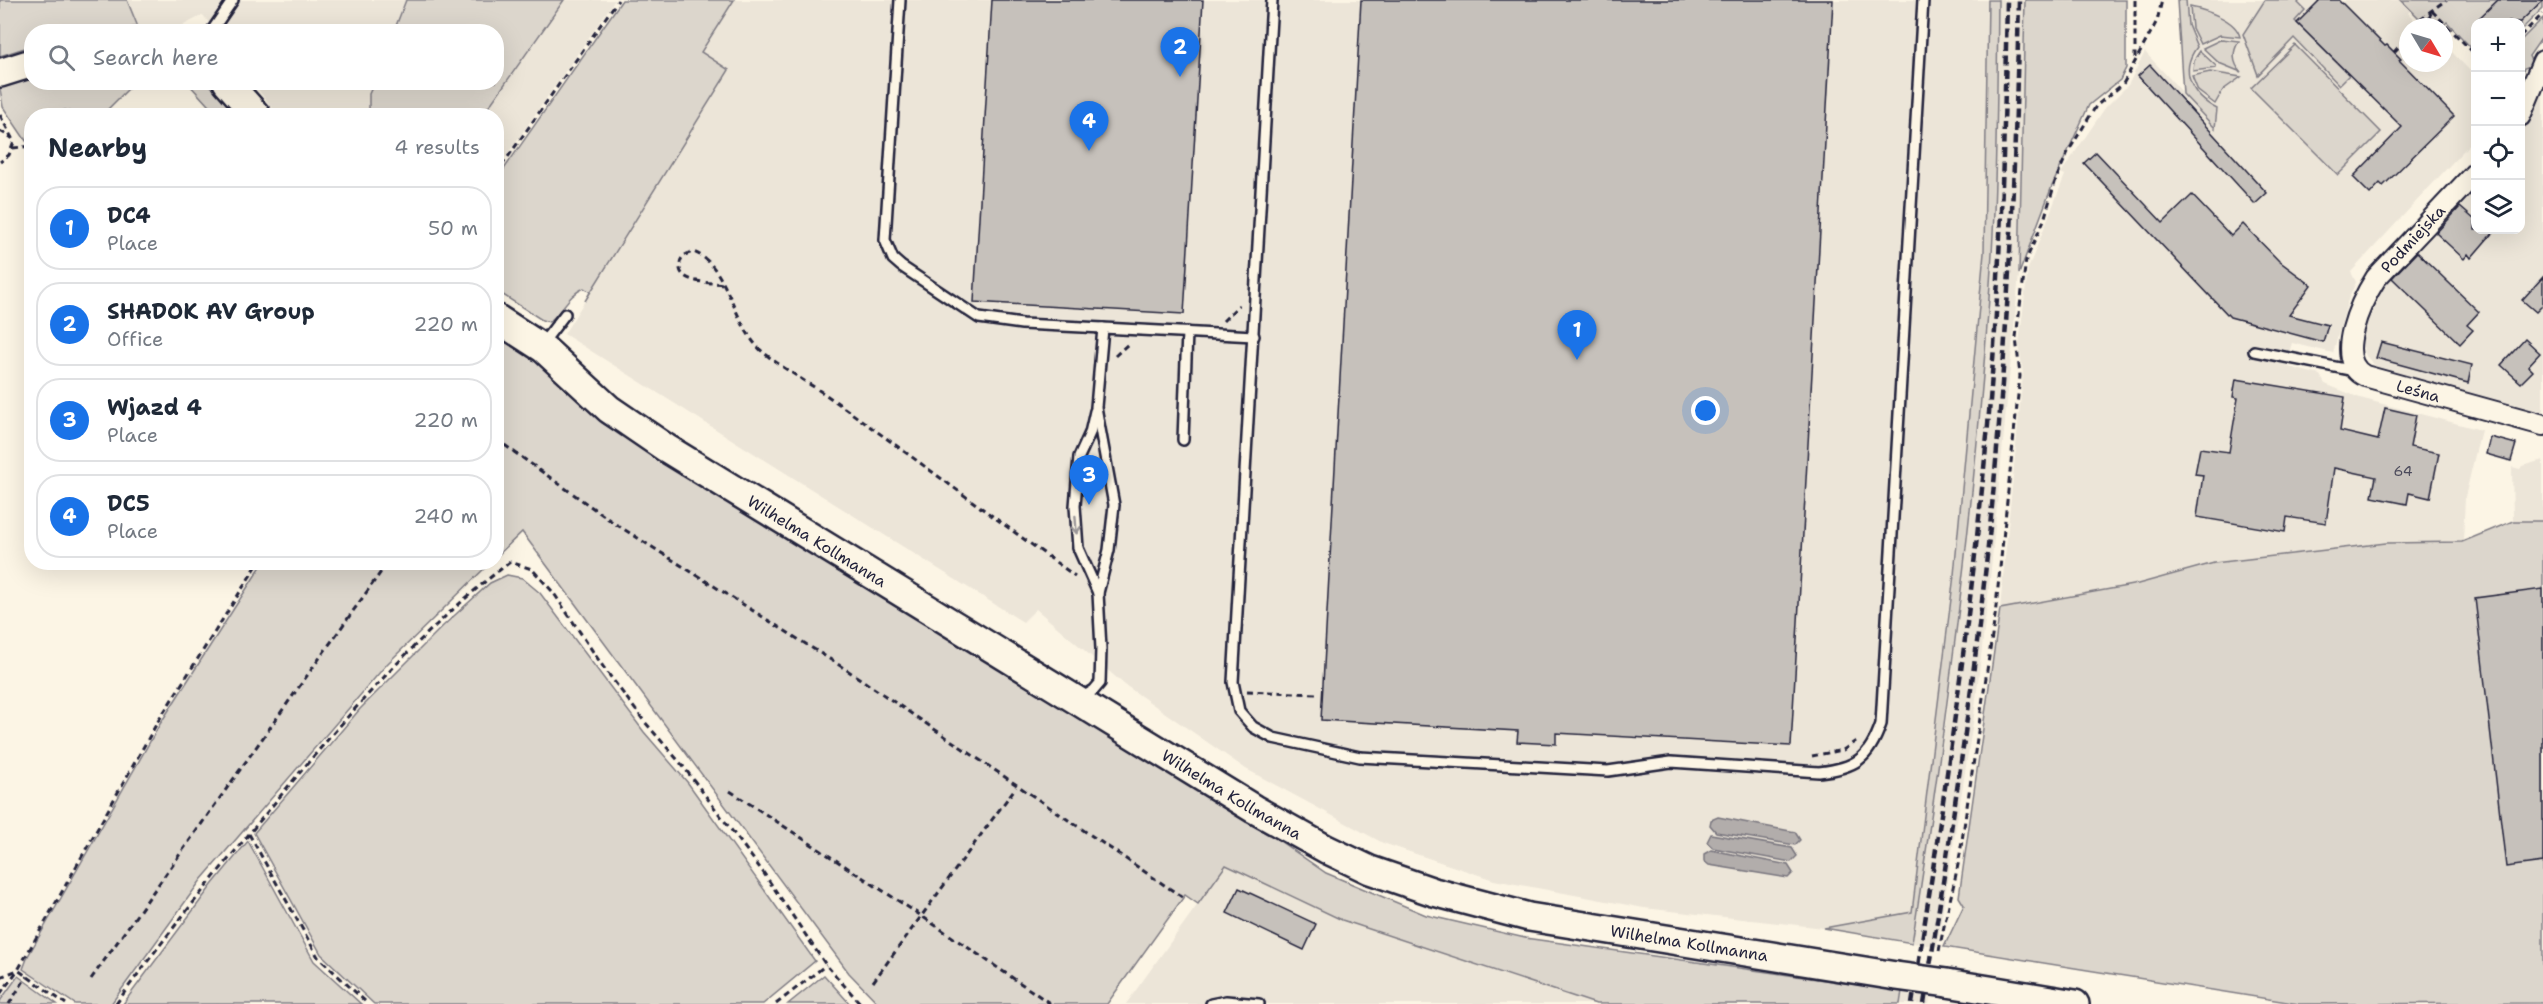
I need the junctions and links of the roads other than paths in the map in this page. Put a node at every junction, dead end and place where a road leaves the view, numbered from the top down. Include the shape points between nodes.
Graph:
1 (233, 0) edge
2 (900, 0) edge
3 (1272, 0) edge
4 (1923, 0) edge
5 (216, 24) edge
6 (2543, 61) edge
7 (24, 66) edge
8 (0, 73) edge
9 (234, 90) edge
10 (2525, 104) edge
11 (250, 108) edge
12 (2471, 176) edge
13 (565, 314) dead end
14 (504, 323) edge
15 (1103, 328) junction
16 (1188, 332) junction
17 (1254, 336) junction
18 (541, 346) junction
19 (2254, 351) dead end
20 (2357, 372) junction
21 (1096, 407) junction
22 (2543, 424) edge
23 (1183, 440) dead end
24 (1098, 593) junction
25 (1076, 700) junction
26 (1211, 1004) edge
27 (1259, 1004) edge
28 (2075, 1004) edge

1 - 5 lane
2 - 15 lane via 885,240 893,259 979,318
3 - 17 lane
4 - 17 lane via 1881,724 1875,743 1860,760 1842,769 1819,772 1671,762 1608,771 1360,757 1273,738 1253,727 1239,711 1233,682
6 - 10 street
7 - 8 street
9 - 11 street
12 - 20 street, Podmiejska via 2376,278 2365,295 2350,351
13 - 18 lane
14 - 18 street, Wilhelma Kollmanna
15 - 16 lane
15 - 21 lane
16 - 17 lane
16 - 23 lane
18 - 25 street, Wilhelma Kollmanna via 629,424
19 - 20 lane
20 - 22 street, Leśna
21 - 24 lane via 1114,505 1109,550
21 -> 24 lane via 1079,457 1075,506 1078,548
24 - 25 lane via 1100,683
25 - 28 street, Wilhelma Kollmanna, bridge via 1316,844 1418,887 1530,917
26 - 27 lane

